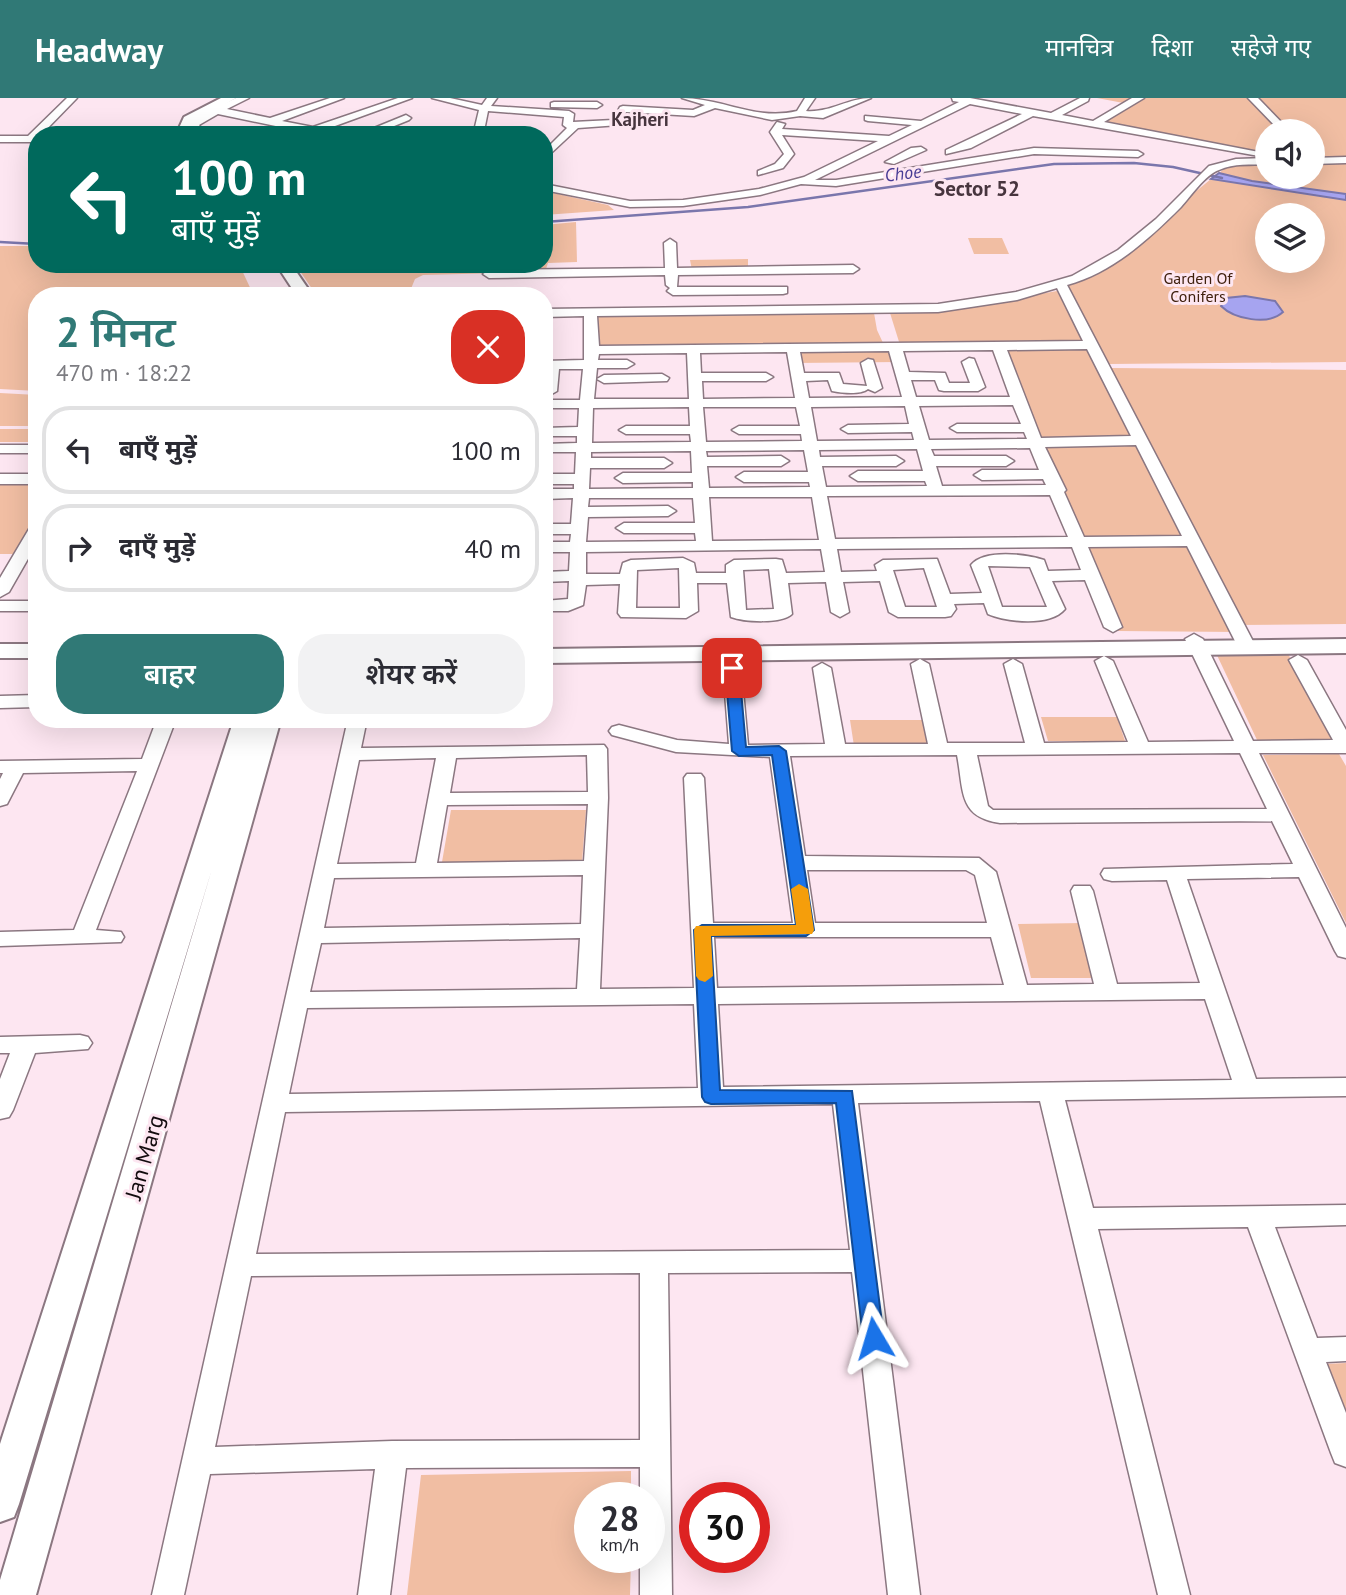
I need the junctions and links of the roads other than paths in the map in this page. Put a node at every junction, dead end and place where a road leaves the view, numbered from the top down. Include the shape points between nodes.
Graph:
1 (72, 98) edge
2 (230, 98) edge
3 (244, 98) edge
4 (339, 98) edge
5 (407, 98) edge
6 (437, 98) edge
7 (687, 98) edge
8 (810, 98) edge
9 (866, 98) edge
10 (951, 98) edge
11 (1139, 98) edge
12 (1253, 98) edge
13 (1040, 99) edge
14 (1085, 99) edge
15 (970, 101) junction
16 (216, 104) edge
17 (487, 104) edge
18 (597, 105) dead end
19 (712, 106) junction
20 (1017, 109) junction
21 (1032, 112) junction
22 (800, 113) junction
23 (784, 116) junction
24 (1052, 116) junction
25 (405, 118) dead end
26 (868, 118) dead end
27 (1273, 119) edge
28 (271, 121) junction
29 (921, 123) junction
30 (1096, 123) junction
31 (46, 126) edge
32 (172, 126) edge
33 (186, 126) edge
34 (195, 126) edge
35 (295, 126) edge
36 (326, 126) edge
37 (385, 126) edge
38 (480, 126) edge
39 (575, 126) junction
40 (775, 132) junction
41 (0, 139) edge
42 (28, 139) edge
43 (889, 139) junction
44 (553, 148) edge
45 (921, 150) dead end
46 (950, 152) dead end
47 (1255, 153) edge
48 (1138, 154) dead end
49 (849, 160) junction
50 (1346, 160) edge
51 (1255, 161) edge
52 (1325, 161) edge
53 (890, 162) junction
54 (922, 170) junction
55 (762, 173) dead end
56 (797, 183) junction
57 (553, 189) edge
58 (670, 243) dead end
59 (628, 261) dead end
60 (670, 265) junction
61 (853, 269) dead end
62 (553, 271) edge
63 (509, 273) edge
64 (489, 274) dead end
65 (1061, 285) junction
66 (783, 290) dead end
67 (673, 291) junction
68 (590, 312) junction
69 (674, 312) junction
70 (553, 313) edge
71 (1092, 345) junction
72 (971, 384) junction
73 (887, 385) junction
74 (785, 389) junction
75 (695, 390) junction
76 (1016, 394) junction
77 (663, 397) junction
78 (841, 402) junction
79 (733, 403) junction
80 (625, 404) junction
81 (553, 407) edge
82 (553, 407) edge
83 (553, 407) edge
84 (586, 420) junction
85 (1029, 428) junction
86 (1141, 440) junction
87 (1000, 444) junction
88 (1036, 444) junction
89 (892, 445) junction
90 (923, 445) junction
91 (963, 445) junction
92 (0, 449) edge
93 (28, 449) edge
94 (553, 461) edge
95 (781, 461) junction
96 (1009, 467) junction
97 (898, 468) junction
98 (971, 468) junction
99 (744, 469) junction
100 (813, 469) junction
101 (857, 469) junction
102 (624, 470) junction
103 (665, 470) junction
104 (700, 470) junction
105 (1049, 474) junction
106 (932, 476) junction
107 (553, 478) edge
108 (28, 479) edge
109 (0, 480) edge
110 (1058, 490) junction
111 (979, 491) junction
112 (579, 520) junction
113 (624, 520) junction
114 (668, 520) junction
115 (553, 527) edge
116 (703, 528) junction
117 (1079, 541) junction
118 (1191, 541) junction
119 (28, 544) edge
120 (829, 544) junction
121 (704, 545) junction
122 (624, 546) junction
123 (553, 547) edge
124 (578, 547) junction
125 (0, 554) edge
126 (22, 554) junction
127 (1093, 575) junction
128 (887, 576) junction
129 (1041, 576) junction
130 (553, 577) edge
131 (834, 577) junction
132 (579, 578) junction
133 (688, 578) junction
134 (735, 578) junction
135 (779, 578) junction
136 (628, 579) junction
137 (0, 592) edge
138 (992, 598) junction
139 (943, 599) junction
140 (553, 605) edge
141 (0, 606) edge
142 (28, 606) edge
143 (840, 612) dead end
144 (1113, 627) dead end
145 (1346, 638) edge
146 (1196, 643) junction
147 (1245, 643) junction
148 (553, 646) edge
149 (1346, 646) edge
150 (28, 651) edge
151 (0, 652) edge
152 (553, 656) edge
153 (1298, 660) dead end
154 (1104, 661) dead end
155 (920, 664) dead end
156 (1013, 664) dead end
157 (822, 667) dead end
158 (732, 668) dead end
159 (28, 701) edge
160 (0, 702) edge
161 (163, 728) edge
162 (243, 728) edge
163 (266, 728) edge
164 (356, 728) edge
165 (619, 731) dead end
166 (1346, 746) edge
167 (1140, 747) junction
168 (1246, 747) junction
169 (1036, 748) junction
170 (966, 749) junction
171 (836, 750) junction
172 (939, 750) junction
173 (739, 751) junction
174 (779, 751) junction
175 (349, 754) junction
176 (447, 754) junction
177 (148, 765) junction
178 (8, 767) edge
179 (694, 778) dead end
180 (598, 798) junction
181 (438, 799) junction
182 (0, 800) edge
183 (1279, 814) junction
184 (796, 863) junction
185 (594, 868) junction
186 (425, 870) junction
187 (1306, 870) junction
188 (324, 871) junction
189 (1112, 874) dead end
190 (1177, 881) dead end
191 (1083, 891) dead end
192 (702, 930) junction
193 (806, 930) junction
194 (1000, 930) junction
195 (591, 931) junction
196 (310, 936) junction
197 (113, 937) dead end
198 (82, 938) junction
199 (0, 939) edge
200 (1346, 951) edge
201 (1213, 990) junction
202 (1107, 991) junction
203 (1017, 992) junction
204 (706, 995) junction
205 (588, 997) junction
206 (297, 1000) junction
207 (80, 1043) dead end
208 (26, 1044) junction
209 (0, 1045) edge
210 (1346, 1087) edge
211 (1247, 1088) junction
212 (1051, 1093) junction
213 (845, 1096) junction
214 (711, 1097) junction
215 (274, 1103) junction
216 (0, 1110) edge
217 (1346, 1215) edge
218 (1258, 1217) junction
219 (1082, 1219) junction
220 (864, 1261) junction
221 (654, 1263) junction
222 (240, 1265) junction
223 (1346, 1349) edge
224 (1307, 1350) junction
225 (655, 1453) junction
226 (1346, 1453) edge
227 (392, 1455) junction
228 (197, 1461) junction
229 (0, 1504) edge
230 (16, 1595) edge
231 (168, 1595) edge
232 (374, 1595) edge
233 (656, 1595) edge
234 (904, 1595) edge
235 (1174, 1595) edge

1 - 31 street
2 - 33 main road via 188,120
3 - 16 street
4 - 28 street
5 - 36 street
6 - 17 street
7 - 19 street
8 - 22 street
9 - 22 street via 823,115
10 - 15 street
11 - 30 street
12 - 27 street
13 - 20 street
14 - 24 street
15 - 20 street
15 - 29 street
16 - 28 street
16 - 32 main road via 180,116
16 - 34 street
17 - 18 street
17 - 38 street
17 - 39 street via 569,114 568,125
19 - 23 street
19 - 39 street via 694,113 623,109 613,124
20 - 21 street
21 - 24 street
21 - 46 street
22 - 23 street
23 - 40 street
24 - 30 street
25 - 37 street
26 - 29 street
28 - 35 street
29 - 43 street
30 - 47 street
39 - 44 street
40 - 43 street
40 - 55 street via 789,154 779,166
41 - 42 street
43 - 49 street
45 - 53 street
48 - 54 street via 1034,151
49 - 53 street
49 - 56 street
50 - 52 street
51 - 65 street via 1213,168 1122,253
53 - 54 street
54 - 56 street via 836,183
56 - 57 street via 734,197 645,204 613,203
58 - 60 street
59 - 60 street
60 - 61 street
60 - 62 street
60 - 67 street
63 - 64 street
65 - 69 street via 938,308
65 - 71 street
66 - 67 street
67 - 69 street
68 - 69 street
68 - 70 street
68 - 84 street
71 - 72 street
71 - 86 street
72 - 73 street
72 - 73 street
72 - 73 street
72 - 76 street
72 - 76 street
72 - 85 street
72 - 91 street
73 - 74 street
73 - 74 street
73 - 78 street
73 - 78 street
73 - 78 street
73 - 90 street
74 - 75 street
74 - 75 street
74 - 78 street
74 - 78 street
74 - 79 street
74 - 79 street
74 - 79 street
74 - 100 street
75 - 77 street
75 - 77 street
75 - 77 street
75 - 79 street
75 - 79 street
75 - 84 street
75 - 104 street
76 - 85 street
77 - 80 street
77 - 80 street
77 - 80 street
77 - 84 street
78 - 101 street
79 - 99 street
80 - 84 street
80 - 84 street
80 - 102 street
81 - 84 street
82 - 84 street
83 - 84 street
84 - 94 street
84 - 102 street
84 - 102 street
84 - 107 street
84 - 112 street
85 - 88 street
86 - 88 street
86 - 118 street
87 - 88 street
87 - 91 street
87 - 96 street
88 - 105 street
89 - 90 street
89 - 97 street
89 - 101 street
90 - 91 street
90 - 106 street
92 - 93 street
95 - 99 street
95 - 99 street
95 - 100 street
95 - 100 street
96 - 98 street
96 - 105 street
97 - 101 street
97 - 106 street
98 - 106 street
98 - 111 street
99 - 100 street
99 - 104 street
99 - 104 street
100 - 101 street
100 - 101 street
100 - 120 street
101 - 106 street
102 - 103 street
102 - 103 street
103 - 104 street
103 - 104 street
103 - 114 street
104 - 116 street
105 - 110 street
106 - 111 street
108 - 109 street
110 - 111 street
110 - 117 street
112 - 113 street
112 - 115 street
112 - 124 street
113 - 114 street
113 - 122 street
114 - 116 street
116 - 121 street
117 - 118 street
117 - 120 street
117 - 127 street
118 - 147 street
119 - 126 street
120 - 121 street
120 - 131 street
121 - 122 street
122 - 124 street
123 - 124 street
124 - 132 street
125 - 126 street
126 - 137 street
127 - 129 street
127 - 144 street
128 - 131 street
128 - 139 street via 884,564 931,563
128 - 139 street via 898,612 945,612
129 - 138 street via 1035,562 981,562
129 - 138 street via 1056,609 1048,614 1003,614 994,610
130 - 132 street
131 - 135 street
131 - 143 street
132 - 136 street
132 - 140 street via 577,601
133 - 134 street
133 - 136 street via 688,567 683,564 631,565
133 - 136 street via 689,611 681,615 627,614
134 - 135 street via 733,566 737,564 773,564 778,566
134 - 135 street via 737,612 744,616 785,612
138 - 139 street
141 - 142 street
145 - 147 main road
146 - 147 main road
146 - 148 main road
146 - 152 main road
146 - 168 street
147 - 149 main road
150 - 151 main road
153 - 166 street
154 - 167 street
155 - 172 street
156 - 169 street
157 - 171 street
158 - 173 street
159 - 160 street
161 - 177 street
162 - 229 main road
163 - 230 main road, Jan Marg
164 - 175 street
165 - 173 street via 677,746
166 - 168 street
167 - 168 street
167 - 169 street
168 - 183 street
169 - 170 street
170 - 172 street
170 - 183 street via 978,808 987,815
171 - 172 street
171 - 174 street
173 - 174 street
174 - 184 street
175 - 176 street
175 - 188 street
176 - 180 street via 597,749
176 - 181 street
177 - 178 street
177 - 198 street
178 - 182 street
179 - 192 street
180 - 181 street
180 - 185 street
181 - 186 street
183 - 187 street
184 - 193 street
184 - 194 street via 971,863 985,872
185 - 186 street
185 - 195 street
186 - 188 street
187 - 189 street
187 - 200 street
188 - 196 street
190 - 201 street
191 - 202 street
192 - 193 street
192 - 204 street
193 - 194 street
194 - 203 street
195 - 196 street
195 - 205 street
196 - 206 street
197 - 198 street
198 - 199 street
201 - 202 street
201 - 211 street
202 - 203 street
203 - 204 street
204 - 205 street
204 - 214 street
205 - 206 street
206 - 215 street
207 - 208 street
208 - 209 street
208 - 216 street
210 - 211 street
211 - 212 street
212 - 213 street
212 - 219 street
213 - 214 street
213 - 220 street
214 - 215 street
215 - 222 street
217 - 218 street
218 - 219 street
218 - 224 street
219 - 235 street
220 - 221 street
220 - 234 street
221 - 222 street
221 - 225 street
222 - 228 street
223 - 224 street
224 - 226 street
225 - 227 street
225 - 233 street
227 - 228 street
227 - 232 street
228 - 231 street

